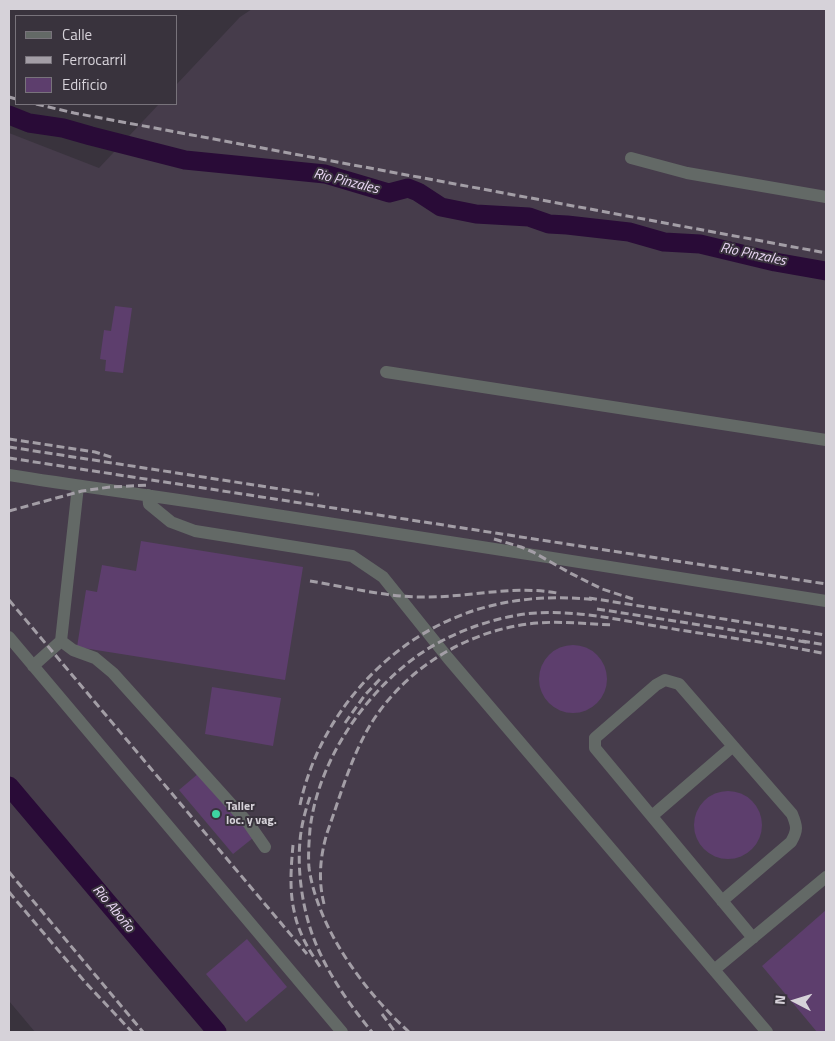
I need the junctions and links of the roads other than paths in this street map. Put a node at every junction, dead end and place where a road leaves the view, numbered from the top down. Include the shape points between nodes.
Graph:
1 (631, 158) dead end
2 (826, 197) edge
3 (386, 372) dead end
4 (826, 440) edge
5 (9, 474) edge
6 (78, 486) junction
7 (148, 495) junction
8 (826, 601) edge
9 (9, 637) edge
10 (61, 641) junction
11 (33, 666) junction
12 (732, 747) junction
13 (652, 816) junction
14 (265, 847) dead end
15 (826, 877) edge
16 (722, 901) junction
17 (753, 938) junction
18 (714, 970) junction
19 (342, 1032) edge
20 (767, 1032) edge

1 - 2 lane via 687,173
3 - 4 lane
5 - 6 lane
6 - 7 lane
6 - 10 lane
7 - 8 lane
7 - 18 lane via 149,504 171,522 195,531 352,556 383,577
9 - 11 lane
10 - 11 lane
10 - 14 lane via 73,650 95,658 113,673
11 - 19 lane
12 - 13 lane
12 - 13 lane via 679,684 665,680 649,691 595,738 595,748
12 - 16 lane via 792,814 796,834 791,842
13 - 16 lane
15 - 17 lane
16 - 17 lane
17 - 18 lane
18 - 20 lane

